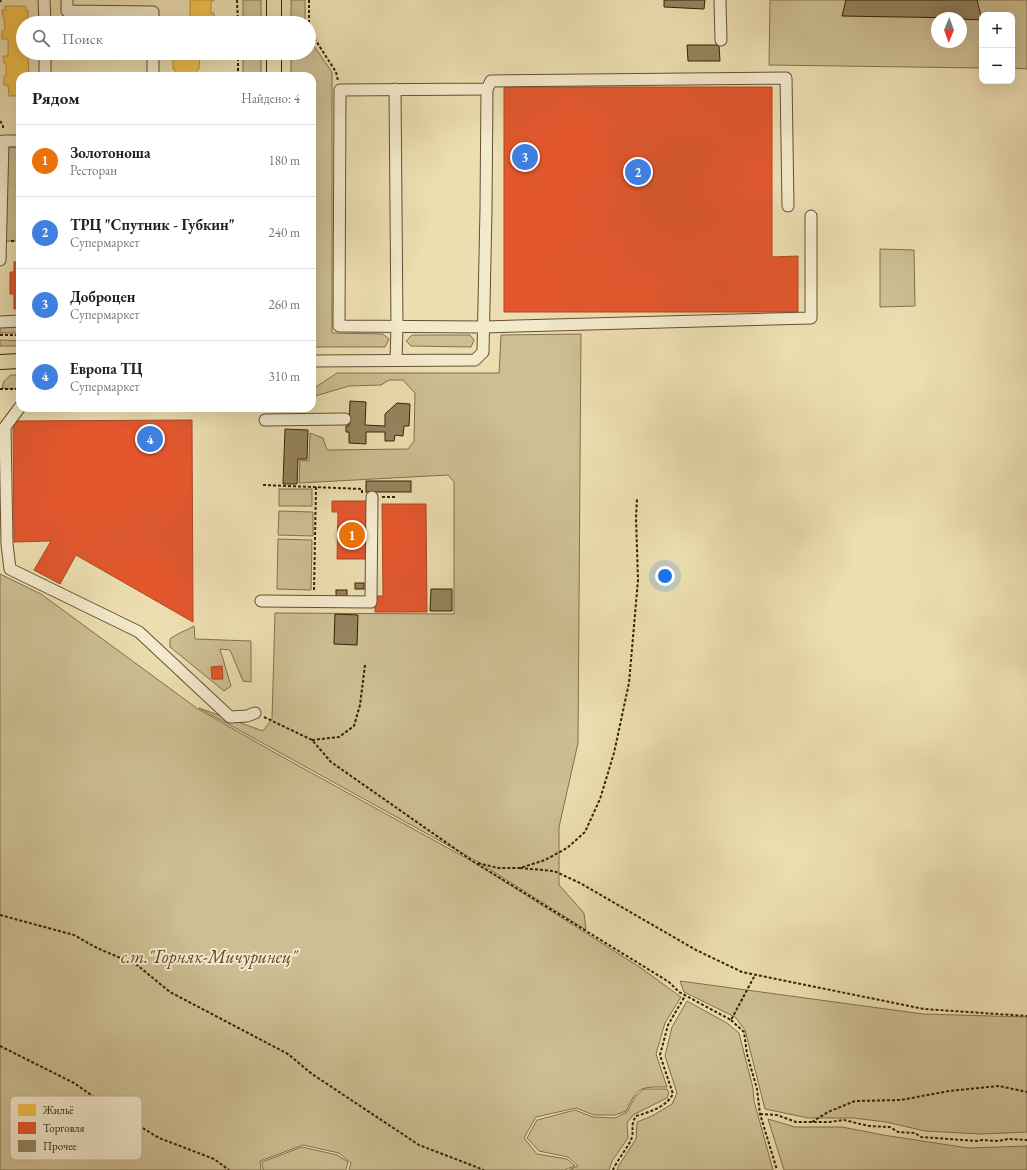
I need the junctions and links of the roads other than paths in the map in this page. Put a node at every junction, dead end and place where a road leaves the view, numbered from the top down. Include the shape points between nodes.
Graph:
1 (44, 0) edge
2 (67, 0) edge
3 (274, 0) edge
4 (720, 0) edge
5 (45, 16) edge
6 (153, 16) edge
7 (274, 16) edge
8 (721, 40) dead end
9 (45, 60) edge
10 (153, 60) edge
11 (274, 60) edge
12 (45, 72) edge
13 (153, 72) edge
14 (274, 72) edge
15 (395, 89) junction
16 (487, 89) junction
17 (16, 141) edge
18 (788, 206) dead end
19 (811, 216) dead end
20 (0, 260) edge
21 (16, 321) edge
22 (0, 322) edge
23 (397, 327) junction
24 (484, 327) junction
25 (396, 360) junction
26 (316, 361) edge
27 (0, 362) edge
28 (16, 362) edge
29 (16, 412) edge
30 (345, 419) dead end
31 (265, 420) dead end
32 (372, 497) road end
33 (261, 601) dead end
34 (255, 713) road end

1 - 5 street
2 - 6 street via 67,11 153,12
3 - 7 main road
4 - 8 street
9 - 12 street
10 - 13 street
11 - 14 main road
15 - 16 street
15 - 23 street
15 - 23 street via 340,90 339,326
16 - 18 street via 491,81 786,78
16 - 24 street
17 - 20 street via 3,141
19 - 24 street via 811,318
21 - 22 street
23 - 24 street
23 - 25 street
24 - 25 street via 483,352 475,360
25 - 26 street
27 - 28 main road
29 - 34 street via 5,427 7,544 10,569 138,632 230,717
30 - 31 street
32 - 33 street via 371,602

